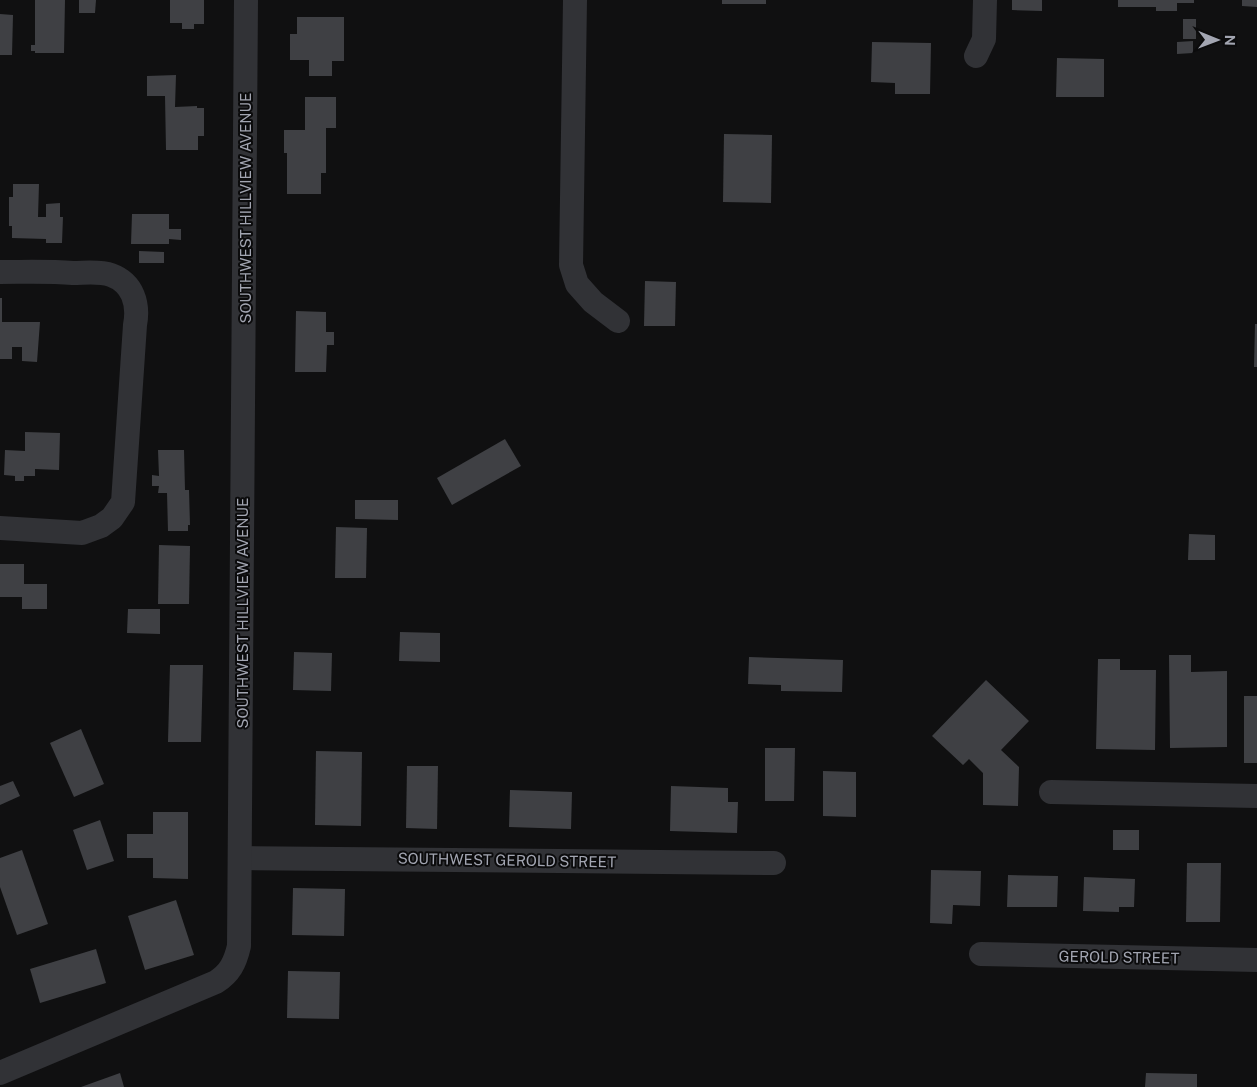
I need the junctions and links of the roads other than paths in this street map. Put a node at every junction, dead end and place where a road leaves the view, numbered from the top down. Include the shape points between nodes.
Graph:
1 (246, 0) edge
2 (575, 0) edge
3 (985, 0) edge
4 (976, 56) dead end
5 (0, 272) edge
6 (618, 321) dead end
7 (0, 528) edge
8 (1051, 792) dead end
9 (1257, 796) edge
10 (240, 858) junction
11 (774, 863) dead end
12 (982, 954) dead end
13 (1257, 960) edge
14 (0, 1073) edge

1 - 10 street, SOUTHWEST HILLVIEW AVENUE
2 - 6 street via 571,265 577,284 593,302
3 - 4 street via 984,39
5 - 7 street via 110,275 121,280 132,292 137,314 123,502 112,518 82,533
8 - 9 street
10 - 11 street, SOUTHWEST GEROLD STREET
10 - 14 street, SOUTHWEST HILLVIEW AVENUE via 239,946 236,959 226,975
12 - 13 street, GEROLD STREET

